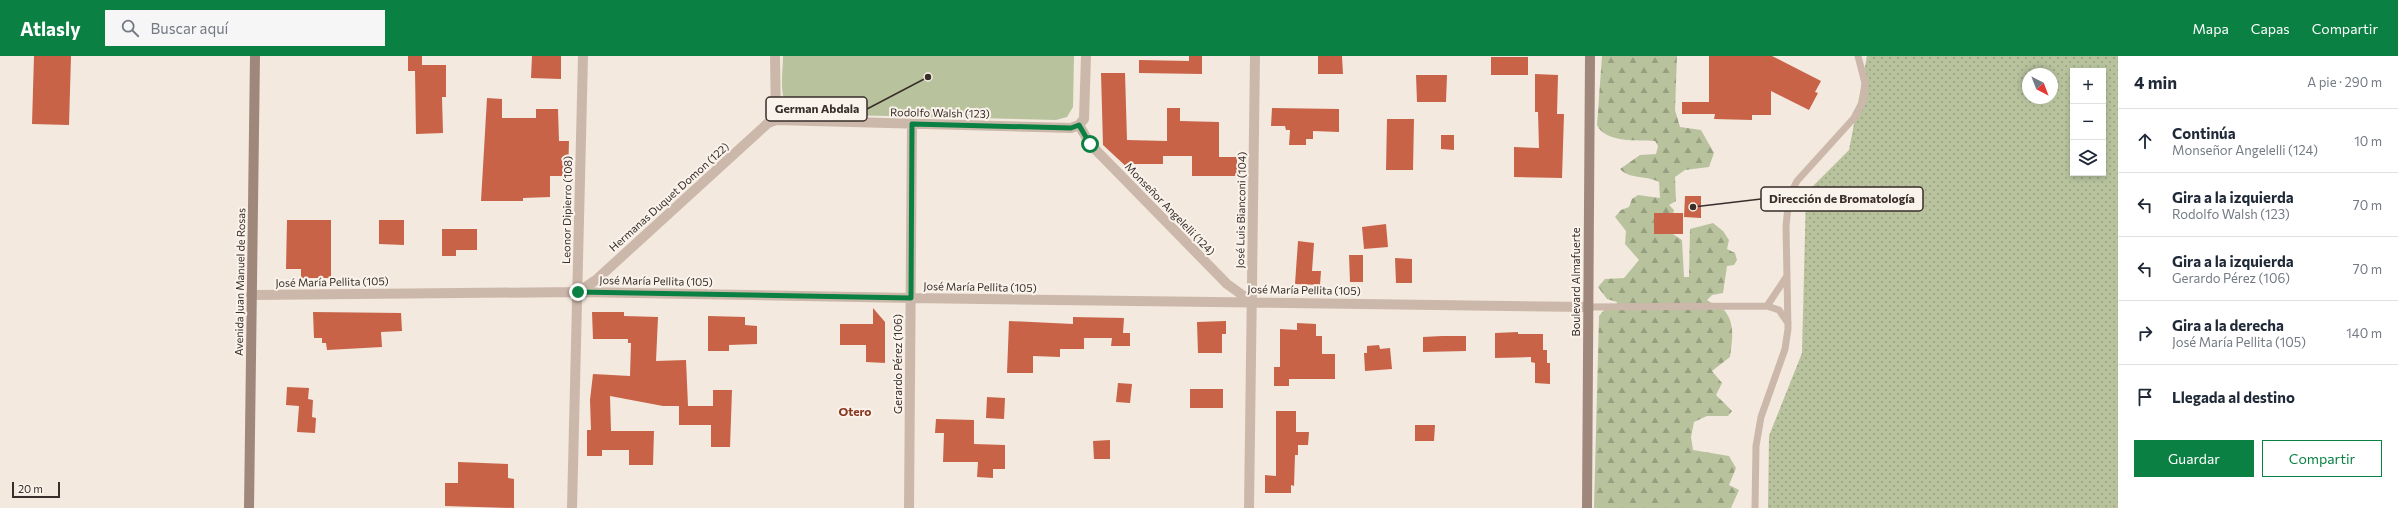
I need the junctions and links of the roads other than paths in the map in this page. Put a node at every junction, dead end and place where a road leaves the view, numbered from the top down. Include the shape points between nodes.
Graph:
1 (255, 56) edge
2 (583, 56) edge
3 (775, 56) edge
4 (1086, 56) edge
5 (1255, 56) edge
6 (1590, 56) edge
7 (1858, 56) edge
8 (776, 120) junction
9 (912, 124) junction
10 (1079, 125) junction
11 (1787, 275) junction
12 (578, 292) junction
13 (251, 294) junction
14 (911, 298) junction
15 (1252, 302) junction
16 (1588, 306) junction
17 (1767, 306) junction
18 (1788, 323) junction
19 (249, 508) edge
20 (572, 508) edge
21 (909, 508) edge
22 (1249, 508) edge
23 (1587, 508) edge
24 (1755, 508) edge

1 - 13 main road, Avenida Juan Manuel de Rosas
2 - 12 street, Leonor Dipierro (108)
3 - 8 street
4 - 10 street via 1084,120
5 - 15 street, José Luis Bianconi (104)
6 - 16 main road, Boulevard Almafuerte
7 - 11 lane via 1865,83 1863,101 1854,118 1797,181 1790,197 1786,226
8 - 9 street, Rodolfo Walsh (123)
8 - 12 street, Hermanas Duquet Domon (122) via 768,123 596,280
9 - 10 street, Rodolfo Walsh (123) via 1071,128
9 - 14 street, Gerardo Pérez (106)
10 - 15 street, Monseñor Angelelli (124) via 1090,144 1161,217 1227,284
11 - 17 lane
11 - 18 lane
12 - 13 street, José María Pellita (105)
12 - 14 street, José María Pellita (105)
12 - 20 street, Leonor Dipierro (108)
13 - 19 main road, Avenida Juan Manuel de Rosas
14 - 15 street, José María Pellita (105)
14 - 21 street, Gerardo Pérez (106)
15 - 16 street, José María Pellita (105)
15 - 22 street, José Luis Bianconi (104)
16 - 17 lane
16 - 23 main road, Boulevard Almafuerte
17 - 18 lane via 1778,310
18 - 24 lane via 1786,349 1761,416 1756,446

